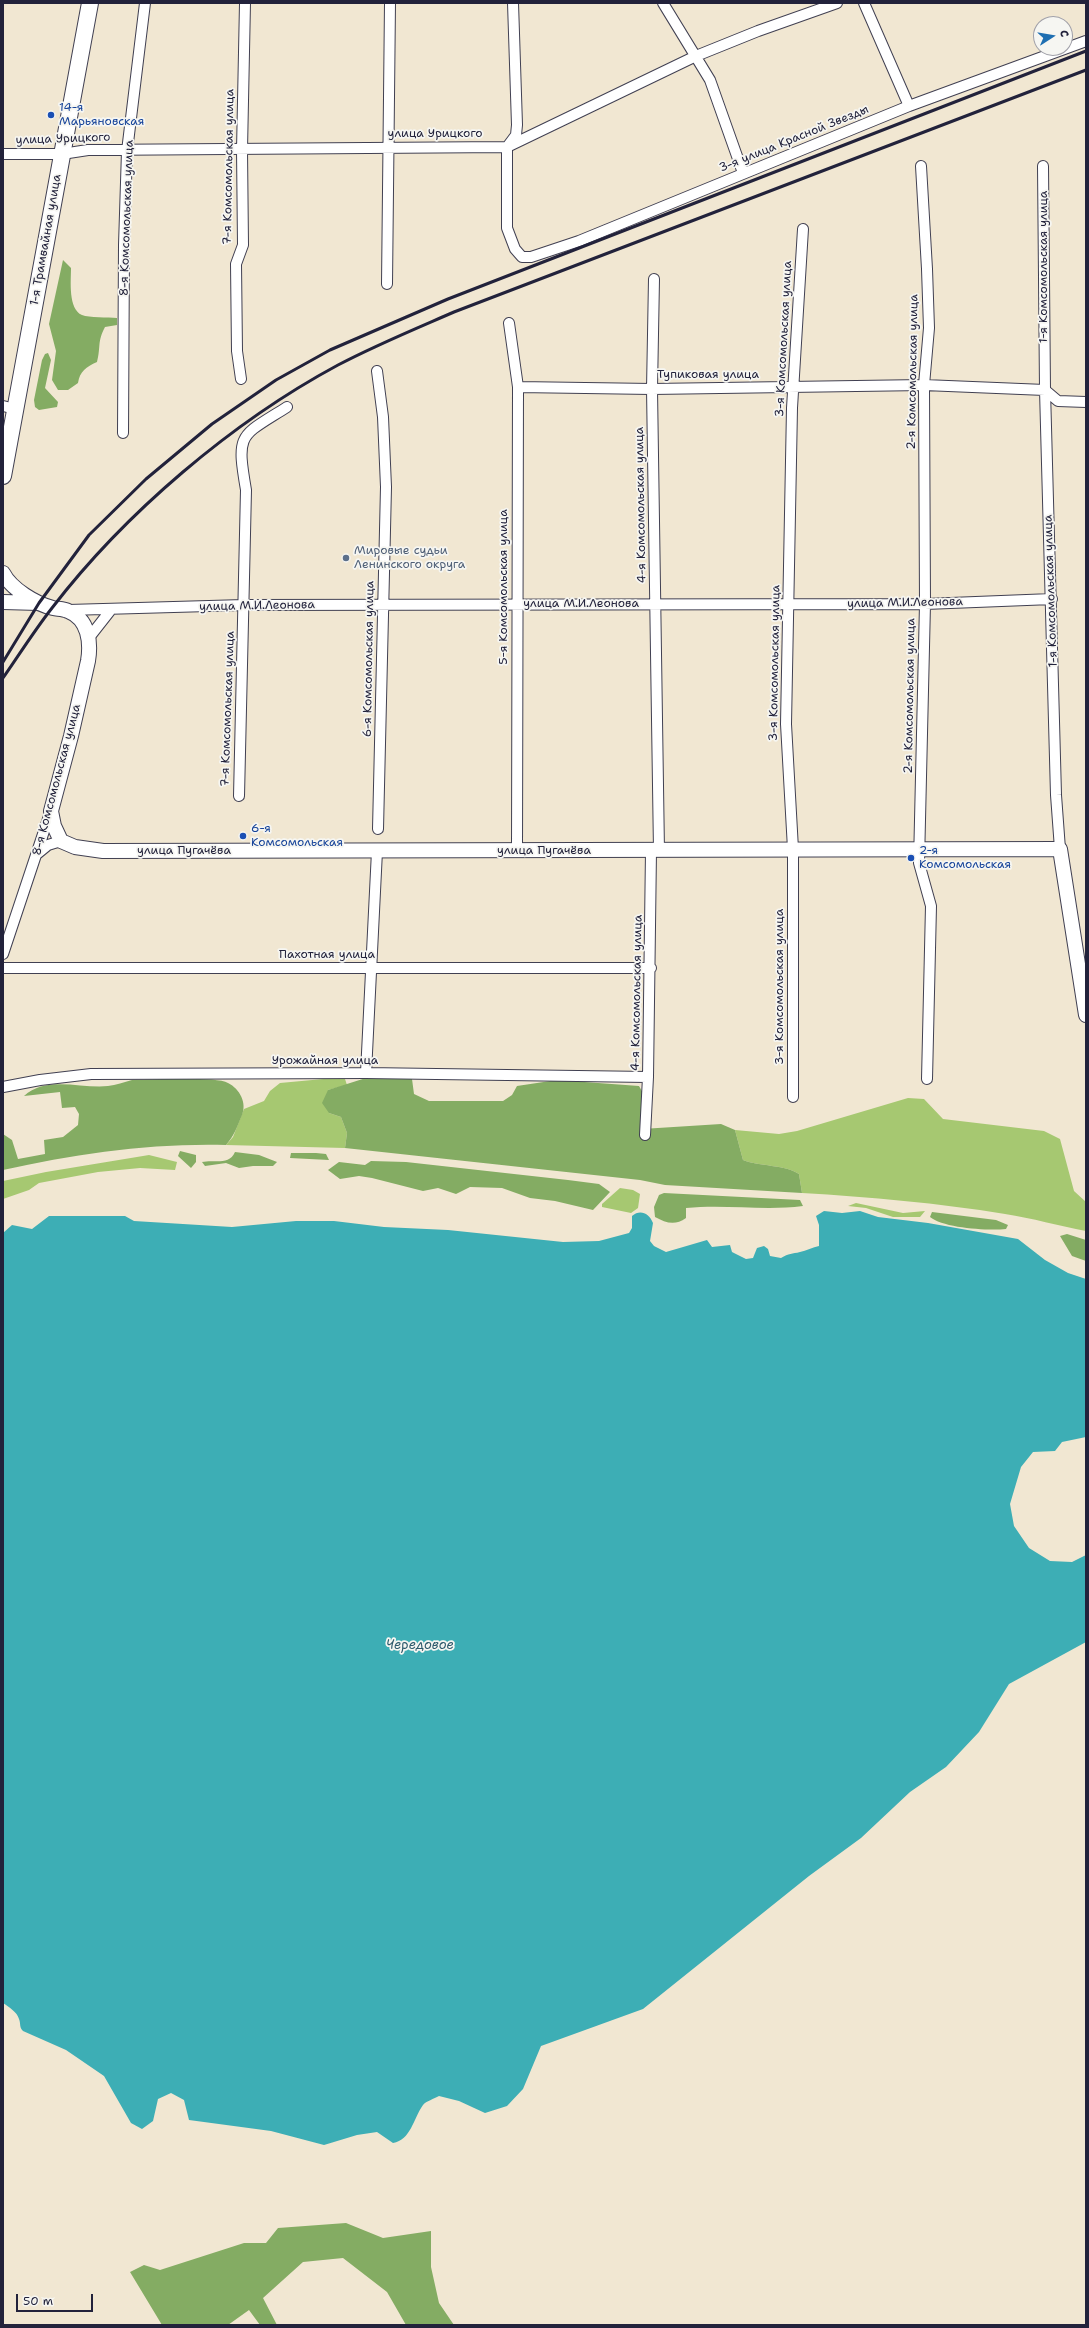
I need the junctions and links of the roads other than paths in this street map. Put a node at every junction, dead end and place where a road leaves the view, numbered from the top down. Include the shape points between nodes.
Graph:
1 (90, 3) edge
2 (145, 3) edge
3 (245, 3) edge
4 (390, 3) edge
5 (513, 3) edge
6 (663, 3) edge
7 (837, 3) edge
8 (864, 3) edge
9 (1086, 41) edge
10 (696, 56) junction
11 (909, 106) junction
12 (507, 147) junction
13 (388, 148) junction
14 (242, 150) junction
15 (127, 151) junction
16 (3, 154) edge
17 (62, 154) junction
18 (921, 166) dead end
19 (1043, 166) dead end
20 (743, 174) junction
21 (803, 229) dead end
22 (654, 279) dead end
23 (386, 284) dead end
24 (509, 323) dead end
25 (377, 370) dead end
26 (241, 379) dead end
27 (924, 385) junction
28 (518, 387) junction
29 (795, 388) junction
30 (652, 389) junction
31 (1045, 390) junction
32 (1086, 402) edge
33 (287, 407) dead end
34 (9, 408) edge
35 (123, 433) dead end
36 (3, 476) edge
37 (3, 573) edge
38 (7, 585) edge
39 (1052, 599) junction
40 (3, 602) edge
41 (383, 604) junction
42 (516, 604) junction
43 (655, 604) junction
44 (788, 604) junction
45 (925, 604) junction
46 (46, 605) junction
47 (244, 605) junction
48 (68, 610) junction
49 (110, 611) junction
50 (88, 639) junction
51 (239, 796) dead end
52 (51, 811) junction
53 (378, 828) dead end
54 (62, 840) junction
55 (793, 849) junction
56 (919, 849) junction
57 (1060, 849) junction
58 (517, 851) junction
59 (655, 851) junction
60 (377, 852) junction
61 (37, 854) junction
62 (3, 954) edge
63 (3, 968) edge
64 (370, 968) junction
65 (651, 968) junction
66 (1086, 1014) edge
67 (366, 1073) junction
68 (648, 1077) junction
69 (927, 1080) dead end
70 (3, 1087) edge
71 (792, 1097) dead end
72 (645, 1135) dead end

1 - 17 main road, 1-я Трамвайная улица
2 - 15 street, 8-я Комсомольская улица
3 - 14 street, 7-я Комсомольская улица
4 - 13 street
5 - 12 street via 517,125 516,135
6 - 10 street
7 - 10 street, улица Урицкого via 758,30
8 - 11 street
9 - 11 street, 3-я улица Красной Звезды
10 - 12 street, улица Урицкого
10 - 20 street via 710,80
11 - 20 street, 3-я улица Красной Звезды
12 - 13 street, улица Урицкого
12 - 20 street, 3-я улица Красной Звезды via 507,228 515,249 522,256 531,257 572,243
13 - 14 street, улица Урицкого
13 - 23 street
14 - 15 street, улица Урицкого
14 - 26 street, 7-я Комсомольская улица via 243,245 236,264 237,351
15 - 17 street, улица Урицкого via 88,150
15 - 35 street, 8-я Комсомольская улица
16 - 17 street, улица Урицкого
17 - 34 main road, 1-я Трамвайная улица
18 - 27 street, 2-я Комсомольская улица via 928,313
19 - 31 street, 1-я Комсомольская улица
21 - 29 street, 3-я Комсомольская улица
22 - 30 street, 4-я Комсомольская улица
24 - 28 street, 5-я Комсомольская улица
25 - 41 street, 6-я Комсомольская улица via 383,417 386,487
27 - 29 street, Тупиковая улица
27 - 31 street, Тупиковая улица
27 - 45 street, 2-я Комсомольская улица
28 - 30 street, Тупиковая улица
28 - 42 street, 5-я Комсомольская улица
29 - 30 street, Тупиковая улица
29 - 44 street, 3-я Комсомольская улица via 792,408
30 - 43 street, 4-я Комсомольская улица
31 - 32 street via 1058,401
31 - 39 street, 1-я Комсомольская улица
33 - 47 street, 7-я Комсомольская улица via 250,431 242,440 240,457 246,490
34 - 36 main road, 1-я Трамвайная улица
37 - 38 main road
38 - 46 main road
39 - 45 street, улица М.И.Леонова
39 - 57 street, 1-я Комсомольская улица via 1056,795
40 - 46 main road, улица М.И.Леонова
41 - 42 street, улица М.И.Леонова
41 - 47 street, улица М.И.Леонова
41 - 53 street, 6-я Комсомольская улица
42 - 43 street, улица М.И.Леонова
42 - 58 street, 5-я Комсомольская улица
43 - 44 street, улица М.И.Леонова
43 - 59 street, 4-я Комсомольская улица
44 - 45 street, улица М.И.Леонова
44 - 55 street, 3-я Комсомольская улица via 786,724
45 - 56 street, 2-я Комсомольская улица
46 - 48 main road, улица М.И.Леонова
46 - 50 main road via 72,621
47 - 49 street, улица М.И.Леонова
47 - 51 street, 7-я Комсомольская улица
48 - 49 street, улица М.И.Леонова
48 - 50 main road, 8-я Комсомольская улица via 79,617 85,626
49 - 50 street
50 - 52 main road, 8-я Комсомольская улица via 88,661
52 - 54 main road via 54,826
52 - 61 street, 8-я Комсомольская улица
54 - 60 main road, улица Пугачёва via 75,847 103,851
54 - 61 street via 48,845
55 - 56 main road, улица Пугачёва
55 - 59 main road, улица Пугачёва
55 - 71 street, 3-я Комсомольская улица
56 - 57 main road, улица Пугачёва
56 - 69 street, 2-я Комсомольская улица via 920,874 928,889 931,906
57 - 66 main road, 1-я Комсомольская улица
58 - 59 main road, улица Пугачёва
58 - 60 main road, улица Пугачёва
59 - 65 street, 4-я Комсомольская улица
60 - 64 street
61 - 62 street, 8-я Комсомольская улица
63 - 64 street, Пахотная улица
64 - 65 street, Пахотная улица
64 - 67 street
65 - 68 street, 4-я Комсомольская улица
67 - 68 street, Урожайная улица
67 - 70 street, Урожайная улица via 91,1074
68 - 72 street, 4-я Комсомольская улица

